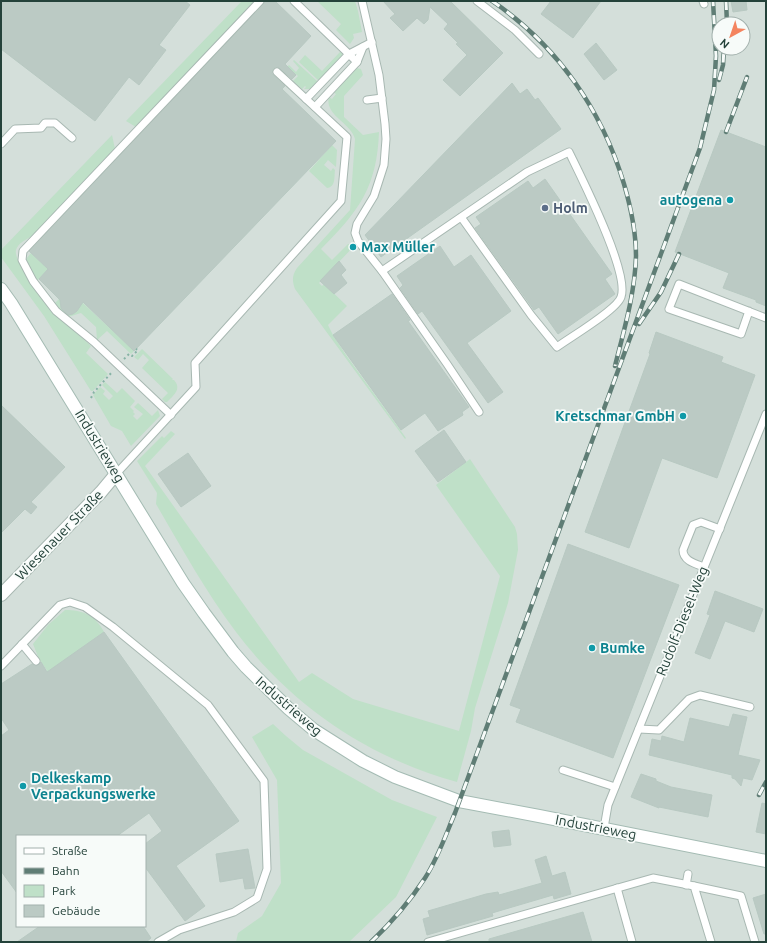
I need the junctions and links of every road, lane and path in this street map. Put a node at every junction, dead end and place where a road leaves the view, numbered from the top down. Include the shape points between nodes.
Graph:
1 (260, 1) edge
2 (294, 1) edge
3 (362, 1) edge
4 (477, 1) edge
5 (372, 42) junction
6 (363, 47) junction
7 (349, 54) junction
8 (539, 54) dead end
9 (357, 62) junction
10 (277, 72) dead end
11 (382, 98) junction
12 (306, 99) junction
13 (367, 100) dead end
14 (315, 107) junction
15 (72, 138) dead end
16 (1, 144) edge
17 (461, 217) junction
18 (382, 271) junction
19 (1, 289) edge
20 (749, 311) junction
21 (766, 318) edge
22 (479, 412) dead end
23 (766, 414) edge
24 (170, 415) junction
25 (116, 474) junction
26 (720, 529) junction
27 (704, 567) junction
28 (1, 595) edge
29 (22, 644) junction
30 (36, 661) dead end
31 (1, 666) edge
32 (750, 707) dead end
33 (639, 729) junction
34 (563, 770) dead end
35 (615, 787) junction
36 (604, 828) junction
37 (766, 861) edge
38 (688, 874) dead end
39 (686, 885) junction
40 (694, 886) junction
41 (617, 888) junction
42 (158, 942) edge
43 (428, 942) edge
44 (632, 942) edge
45 (710, 942) edge
46 (755, 942) edge

1 - 24 lane via 23,251 22,260 56,311 94,342
2 - 7 lane
3 - 5 lane
4 - 8 lane via 515,30
5 - 6 lane
5 - 11 lane
6 - 7 lane
6 - 9 lane
7 - 9 lane
7 - 12 lane
9 - 14 lane
10 - 12 lane
11 - 13 lane
11 - 18 lane via 385,124 384,165 374,196 356,224 355,233 358,241
12 - 14 lane
14 - 24 lane via 346,137 340,201 195,363 196,387
15 - 16 lane via 55,123 45,123 41,128 15,129
17 - 17 lane via 527,172 568,152 592,199 619,268 621,297 613,308 556,348
17 - 18 lane
18 - 22 lane
19 - 25 street, Industrieweg
20 - 20 lane via 679,284 669,309 741,334
20 - 21 lane
23 - 26 lane, Rudolf-Diesel-Weg
24 - 25 lane
25 - 28 street, Wiesenauer Straße
25 - 36 street, Industrieweg via 183,583 233,652 268,690 314,730 363,761 395,777 459,802
26 - 27 lane, Rudolf-Diesel-Weg
26 - 27 lane via 701,522 693,525 683,554 689,561
27 - 33 lane, Rudolf-Diesel-Weg
29 - 30 lane
29 - 31 lane
29 - 42 lane via 60,606 70,602 85,607 208,705 264,781 267,869 257,898 234,912 179,930
32 - 33 lane via 700,695 689,699 659,730
33 - 35 lane, Rudolf-Diesel-Weg
34 - 35 lane
35 - 36 lane, Rudolf-Diesel-Weg
36 - 37 street, Industrieweg
38 - 39 lane
39 - 40 lane
39 - 41 lane via 653,878
40 - 45 lane
40 - 46 lane via 741,896
41 - 43 lane
41 - 44 lane

